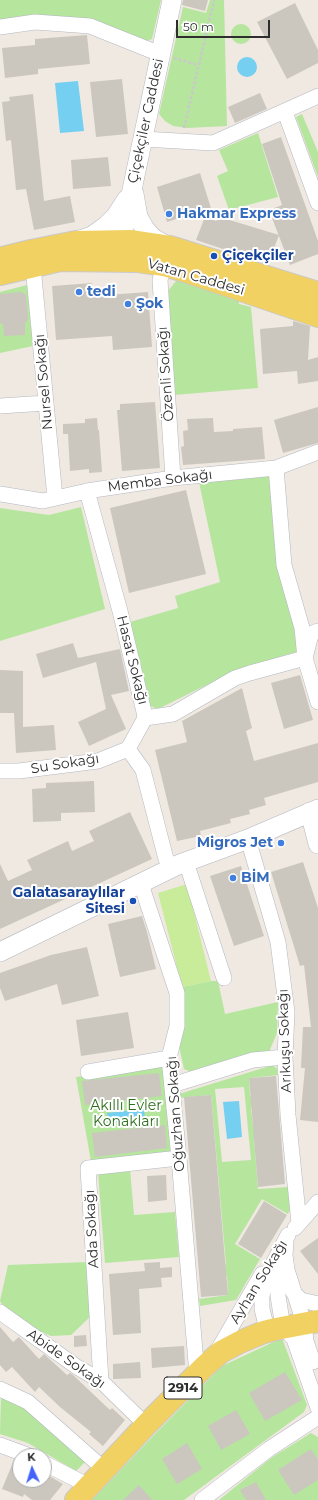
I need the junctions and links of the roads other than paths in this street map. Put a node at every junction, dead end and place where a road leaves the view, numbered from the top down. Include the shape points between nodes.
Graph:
1 (172, 0) edge
2 (0, 27) edge
3 (160, 54) junction
4 (318, 96) edge
5 (285, 112) junction
6 (143, 139) junction
7 (134, 179) junction
8 (318, 203) edge
9 (76, 242) junction
10 (120, 251) junction
11 (167, 256) junction
12 (0, 259) edge
13 (33, 266) junction
14 (0, 274) edge
15 (318, 293) edge
16 (318, 316) edge
17 (46, 403) junction
18 (0, 406) edge
19 (318, 452) edge
20 (276, 468) junction
21 (173, 478) junction
22 (87, 491) junction
23 (0, 494) edge
24 (55, 498) junction
25 (318, 631) edge
26 (304, 658) junction
27 (318, 702) edge
28 (145, 718) junction
29 (128, 748) junction
30 (0, 771) edge
31 (314, 811) edge
32 (248, 839) junction
33 (318, 844) edge
34 (180, 865) junction
35 (140, 884) junction
36 (0, 952) edge
37 (224, 978) dead end
38 (285, 1057) junction
39 (169, 1058) junction
40 (88, 1072) dead end
41 (172, 1085) junction
42 (179, 1158) junction
43 (318, 1202) edge
44 (299, 1223) junction
45 (288, 1235) junction
46 (293, 1291) junction
47 (318, 1304) edge
48 (0, 1312) edge
49 (311, 1322) edge
50 (276, 1329) junction
51 (201, 1371) junction
52 (318, 1377) edge
53 (101, 1381) junction
54 (0, 1389) edge
55 (318, 1408) edge
56 (318, 1417) edge
57 (146, 1425) junction
58 (0, 1445) edge
59 (12, 1449) edge
60 (52, 1469) edge
61 (105, 1470) junction
62 (83, 1493) edge
63 (202, 1500) edge

1 - 3 street, Çiçekçiler Caddesi
2 - 3 street via 35,22 90,26
3 - 6 street, Çiçekçiler Caddesi
4 - 5 street
5 - 6 street via 213,143
5 - 8 street
6 - 7 street, Çiçekçiler Caddesi
7 - 9 street via 128,197 112,221 98,233
7 - 10 street, Çiçekçiler Caddesi
7 - 11 street via 135,202 141,223
9 - 10 main road, Vatan Caddesi
9 - 12 main road, Vatan Caddesi
10 - 11 main road, Vatan Caddesi via 130,241
10 - 13 main road, Vatan Caddesi
11 - 15 main road, Vatan Caddesi
11 - 16 main road, Vatan Caddesi
11 - 21 street, Özenli Sokağı via 160,280
13 - 14 main road, Vatan Caddesi
13 - 17 street, Nursel Sokağı
17 - 18 street
17 - 24 street, Nursel Sokağı
19 - 20 street, Memba Sokağı
20 - 21 street, Memba Sokağı
20 - 26 street via 284,565 302,628
21 - 22 street, Memba Sokağı
22 - 24 street, Memba Sokağı
22 - 28 street, Hasat Sokağı via 120,611
23 - 24 street, Memba Sokağı via 43,501
25 - 26 street via 311,634
26 - 27 street
26 - 28 street via 235,678 173,714
28 - 29 street, Hasat Sokağı
29 - 30 street, Su Sokağı via 98,761
29 - 34 street via 143,770 166,859
31 - 32 street
31 - 33 street
32 - 34 street
32 - 38 street, Arıkuşu Sokağı via 278,942 287,1012
34 - 35 street
34 - 37 street
35 - 36 street
35 - 39 street, Oğuzhan Sokağı via 176,993 177,1026
38 - 41 street via 253,1060
38 - 44 street, Arıkuşu Sokağı
39 - 40 street
39 - 41 street, Oğuzhan Sokağı
41 - 42 street, Oğuzhan Sokağı
42 - 51 street, Oğuzhan Sokağı
42 - 53 street, Ada Sokağı via 88,1168
43 - 44 street, Ayhan Sokağı
44 - 45 street, Ayhan Sokağı
45 - 46 street via 286,1262
45 - 50 street via 270,1269 262,1296 266,1324
45 - 51 street, Ayhan Sokağı via 267,1265 219,1348
46 - 47 street via 301,1300
46 - 49 street
48 - 53 street, Abide Sokağı
49 - 50 main road, 2914
49 - 52 street via 306,1341
50 - 51 main road, 2914 via 252,1337 222,1352
50 - 55 street via 287,1332 294,1339
51 - 57 main road, 2914
53 - 57 street, Abide Sokağı
54 - 61 street via 28,1402
56 - 63 street via 269,1449
57 - 61 main road, 2914
58 - 59 street
60 - 62 street
61 - 62 main road, 2914

